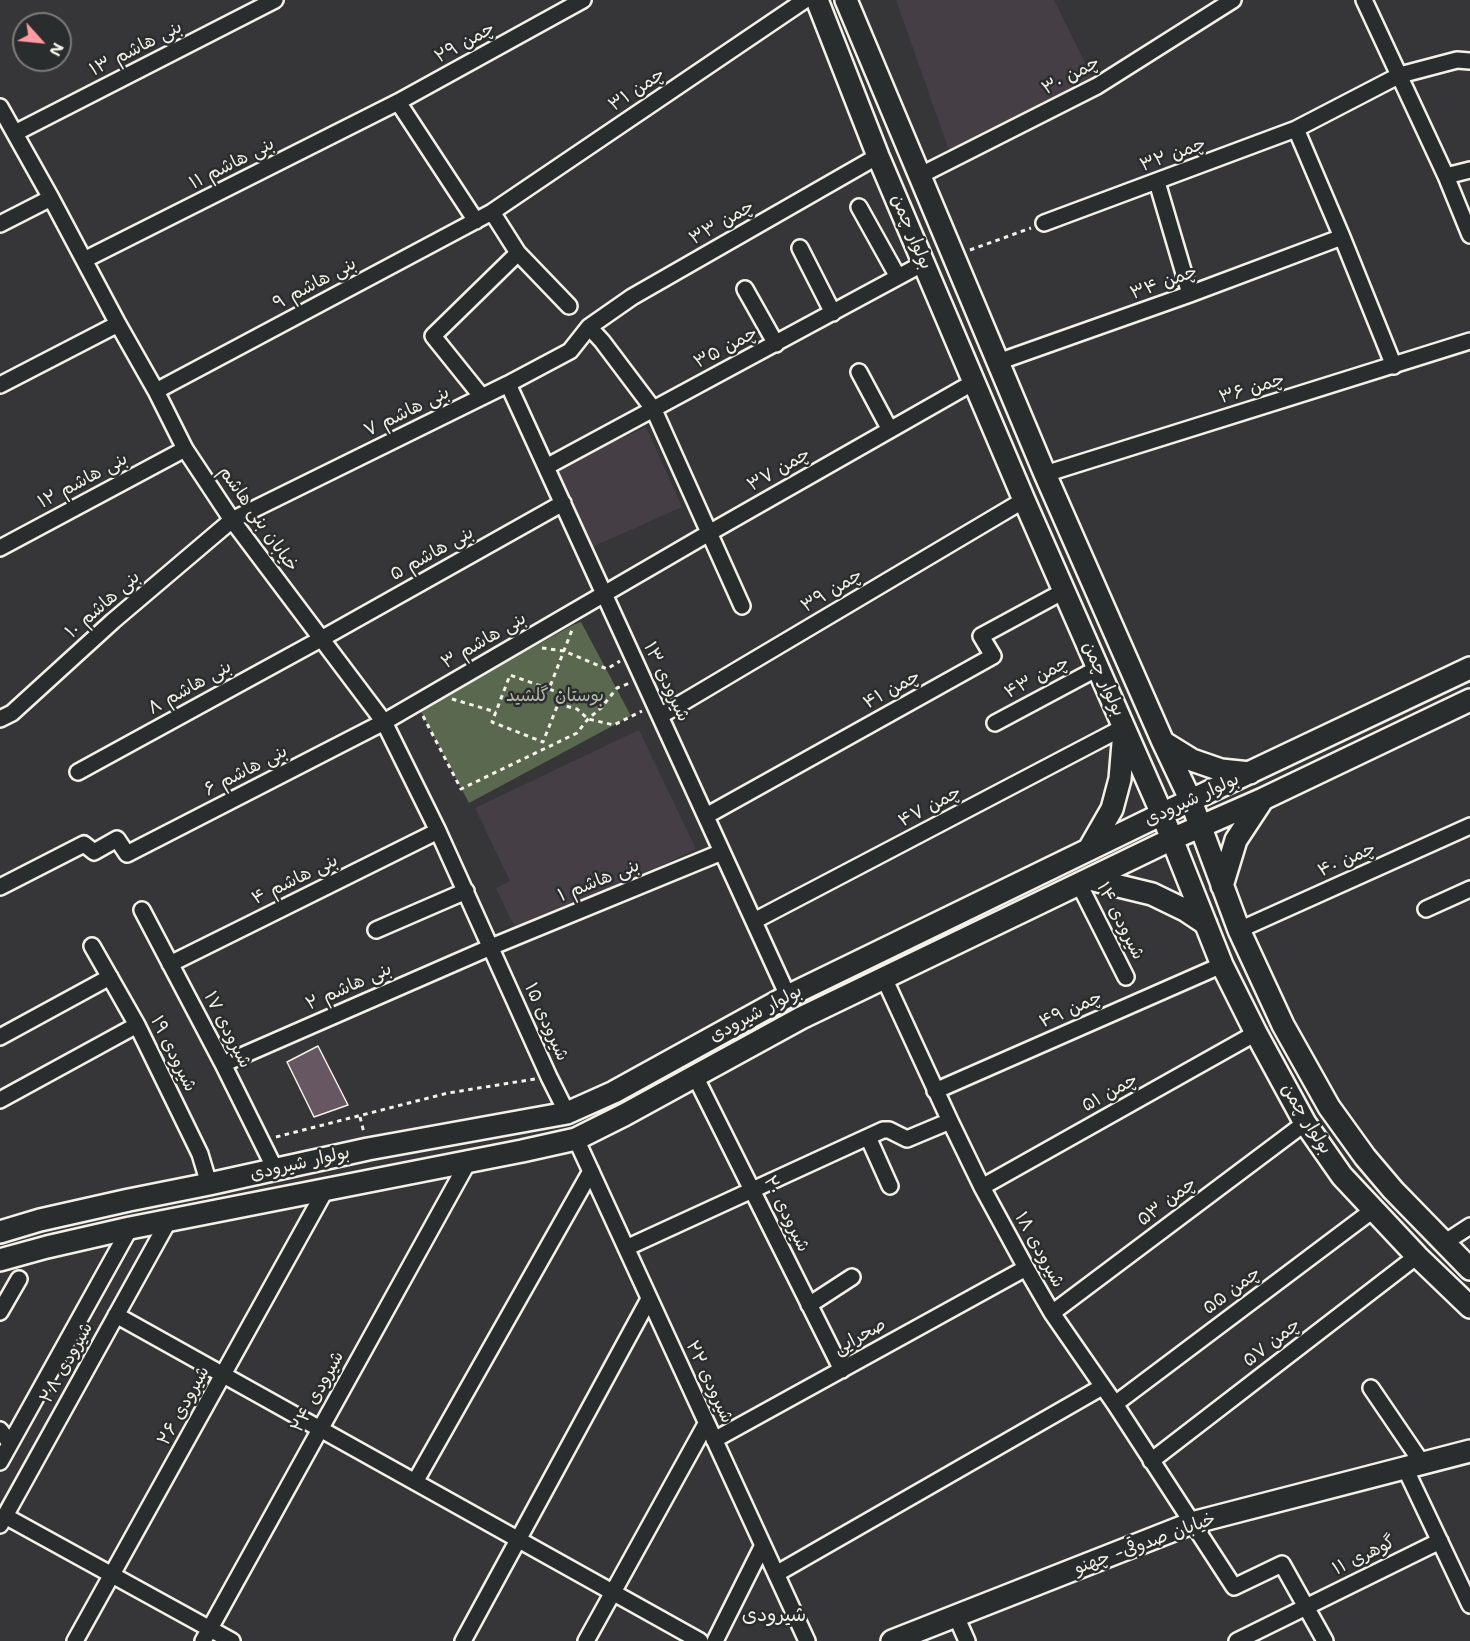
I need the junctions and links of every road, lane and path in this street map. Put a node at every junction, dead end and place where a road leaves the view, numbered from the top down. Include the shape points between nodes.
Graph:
1 (275, 0) edge
2 (583, 0) edge
3 (805, 0) edge
4 (817, 0) edge
5 (846, 0) edge
6 (1233, 0) edge
7 (1364, 0) edge
8 (1470, 61) edge
9 (1400, 75) junction
10 (398, 102) junction
11 (0, 106) edge
12 (1296, 129) junction
13 (15, 133) junction
14 (878, 156) junction
15 (1470, 170) edge
16 (921, 175) junction
17 (1446, 176) junction
18 (1157, 182) junction
19 (51, 198) junction
20 (859, 207) dead end
21 (492, 212) junction
22 (476, 220) junction
23 (1044, 223) joint
24 (0, 224) edge
25 (1470, 235) edge
26 (1342, 237) junction
27 (800, 248) dead end
28 (518, 253) junction
29 (954, 256) junction
30 (84, 260) junction
31 (924, 263) junction
32 (898, 277) junction
33 (746, 289) dead end
34 (1190, 294) junction
35 (569, 306) dead end
36 (833, 313) junction
37 (118, 324) junction
38 (589, 327) junction
39 (1470, 341) edge
40 (776, 344) junction
41 (998, 362) junction
42 (1394, 366) junction
43 (859, 372) dead end
44 (974, 382) junction
45 (508, 384) junction
46 (0, 385) edge
47 (156, 391) junction
48 (482, 397) junction
49 (654, 410) junction
50 (890, 430) junction
51 (185, 448) junction
52 (546, 467) junction
53 (1045, 474) junction
54 (1024, 500) junction
55 (562, 503) junction
56 (232, 520) junction
57 (709, 533) junction
58 (0, 548) edge
59 (1064, 591) junction
60 (604, 594) junction
61 (742, 606) dead end
62 (568, 615) junction
63 (530, 637) junction
64 (321, 639) junction
65 (564, 651) junction
66 (632, 654) junction
67 (1098, 668) junction
68 (1470, 668) edge
69 (642, 677) junction
70 (440, 689) junction
71 (549, 689) junction
72 (1470, 700) edge
73 (558, 705) junction
74 (420, 710) dead end
75 (657, 710) junction
76 (496, 712) junction
77 (0, 719) edge
78 (588, 719) junction
79 (384, 722) junction
80 (995, 723) dead end
81 (1124, 727) junction
82 (543, 742) junction
83 (1163, 742) junction
84 (545, 749) junction
85 (78, 772) dead end
86 (1251, 773) junction
87 (1263, 800) junction
88 (1191, 801) junction
89 (1162, 814) junction
90 (706, 816) junction
91 (1201, 826) junction
92 (1470, 826) edge
93 (438, 831) junction
94 (1172, 839) junction
95 (1089, 849) junction
96 (722, 852) junction
97 (1084, 881) junction
98 (1222, 886) junction
99 (0, 887) edge
100 (1470, 889) edge
101 (466, 891) junction
102 (1426, 909) dead end
103 (142, 910) dead end
104 (754, 921) junction
105 (1206, 924) junction
106 (376, 930) dead end
107 (1239, 930) junction
108 (92, 946) dead end
109 (491, 947) junction
110 (170, 964) junction
111 (1222, 965) junction
112 (110, 976) junction
113 (1126, 977) dead end
114 (884, 978) junction
115 (788, 996) junction
116 (137, 1025) junction
117 (1256, 1034) junction
118 (0, 1037) edge
119 (223, 1064) junction
120 (694, 1076) junction
121 (549, 1077) junction
122 (935, 1091) junction
123 (0, 1100) edge
124 (567, 1113) junction
125 (950, 1121) junction
126 (1305, 1123) junction
127 (868, 1137) junction
128 (576, 1139) junction
129 (261, 1141) junction
130 (468, 1162) junction
131 (275, 1169) junction
132 (591, 1171) junction
133 (209, 1184) junction
134 (890, 1186) dead end
135 (982, 1187) junction
136 (326, 1189) junction
137 (752, 1189) junction
138 (1373, 1210) junction
139 (169, 1220) junction
140 (1470, 1226) edge
141 (130, 1228) junction
142 (0, 1232) edge
143 (1444, 1243) junction
144 (626, 1248) junction
145 (1417, 1256) junction
146 (0, 1260) edge
147 (1026, 1268) junction
148 (1470, 1269) edge
149 (852, 1277) dead end
150 (19, 1279) dead end
151 (649, 1299) junction
152 (809, 1305) junction
153 (1470, 1307) edge
154 (0, 1312) edge
155 (1052, 1313) junction
156 (116, 1315) junction
157 (842, 1370) junction
158 (223, 1375) junction
159 (1102, 1387) junction
160 (1371, 1388) dead end
161 (1115, 1404) junction
162 (706, 1424) junction
163 (320, 1429) junction
164 (0, 1430) edge
165 (714, 1440) junction
166 (10, 1443) junction
167 (1470, 1451) edge
168 (1151, 1461) junction
169 (0, 1462) edge
170 (1413, 1465) junction
171 (415, 1482) junction
172 (3, 1520) edge
173 (1192, 1523) junction
174 (518, 1540) junction
175 (1440, 1541) junction
176 (763, 1545) junction
177 (776, 1574) junction
178 (113, 1575) junction
179 (613, 1592) junction
180 (1470, 1605) edge
181 (1306, 1607) junction
182 (956, 1617) junction
183 (206, 1635) edge
184 (75, 1641) edge
185 (232, 1641) edge
186 (463, 1641) edge
187 (586, 1641) edge
188 (700, 1641) edge
189 (716, 1641) edge
190 (807, 1641) edge
191 (892, 1641) edge
192 (967, 1641) edge
193 (1237, 1641) edge
194 (1325, 1641) edge

1 - 13 street, بنی هاشم ۱۳
2 - 10 street, چمن ۲۹
3 - 21 street, چمن ۳۱
4 - 14 main road, بولوار چمن
5 - 16 main road, بولوار چمن
6 - 16 street, چمن ۳۰ via 1097,86
7 - 9 street
8 - 9 street, چمن ۳۲ via 1457,60
9 - 12 street, چمن ۳۲
9 - 17 street
10 - 22 street
10 - 30 street, بنی هاشم ۱۱
11 - 13 street, خیابان بنی هاشم
12 - 18 street, چمن ۳۲
12 - 26 street
13 - 19 street, خیابان بنی هاشم
14 - 31 main road, بولوار چمن
14 - 38 street, چمن ۳۳ via 632,297
15 - 17 street
16 - 29 main road, بولوار چمن
17 - 25 street
18 - 23 street, چمن ۳۲
18 - 34 street
19 - 24 street
19 - 30 street, خیابان بنی هاشم
20 - 32 street
21 - 22 street, بنی هاشم ۹
21 - 28 street
22 - 47 street, بنی هاشم ۹
23 - 29 path
26 - 34 street, چمن ۳۴
26 - 42 street
27 - 36 street
28 - 35 street
28 - 48 street via 433,336
29 - 41 main road, بولوار چمن
30 - 37 street, خیابان بنی هاشم
31 - 32 street, چمن ۳۵
31 - 44 main road, بولوار چمن
32 - 36 street, چمن ۳۵
33 - 40 street
34 - 41 street, چمن ۳۴
36 - 40 street, چمن ۳۵
37 - 46 street
37 - 47 street, خیابان بنی هاشم
38 - 45 street, بنی هاشم ۷ via 570,351
38 - 49 street
39 - 42 street, چمن ۳۶
40 - 49 street, چمن ۳۵
41 - 53 main road, بولوار چمن
42 - 53 street, چمن ۳۶
43 - 50 street
44 - 50 street, چمن ۳۷
44 - 54 main road, بولوار چمن
45 - 48 street, بنی هاشم ۷
45 - 52 street, شیرودی ۱۳
47 - 51 street, خیابان بنی هاشم
48 - 56 street, بنی هاشم ۷
49 - 52 street, چمن ۳۵
49 - 57 street
50 - 57 street, چمن ۳۷
51 - 56 street, خیابان بنی هاشم
51 - 58 street, بنی هاشم ۱۲
52 - 55 street, شیرودی ۱۳
53 - 83 main road, بولوار چمن
54 - 59 main road, بولوار چمن
54 - 75 street, چمن ۳۹
55 - 60 street, شیرودی ۱۳
55 - 64 street, بنی هاشم ۵
56 - 64 street, خیابان بنی هاشم
56 - 77 street, بنی هاشم ۱۰ via 12,713
57 - 60 street, چمن ۳۷
57 - 61 street
59 - 67 main road, بولوار چمن
59 - 90 street, چمن ۴۱ via 981,636 993,656
60 - 62 street, بنی هاشم ۳
60 - 66 street, شیرودی ۱۳
62 - 63 street, بنی هاشم ۳
62 - 65 path via 573,625
63 - 65 path via 535,646
63 - 70 street, بنی هاشم ۳
64 - 79 street, خیابان بنی هاشم
64 - 85 street, بنی هاشم ۸
65 - 66 path via 606,669
65 - 71 path
66 - 69 street, شیرودی ۱۳
67 - 80 street, چمن ۴۳
67 - 81 main road, بولوار چمن
68 - 86 main road, بولوار شیرودی
69 - 75 street, شیرودی ۱۳
69 - 78 path via 617,688
70 - 76 path via 445,697
70 - 79 street, بنی هاشم ۳
71 - 73 path via 562,694
71 - 76 path via 510,675
72 - 87 main road, بولوار شیرودی
73 - 78 path via 577,709
73 - 82 path
74 - 84 path via 461,789
75 - 78 path via 614,725
75 - 90 street, شیرودی ۱۳
76 - 82 path via 492,723
78 - 84 path via 577,733
79 - 93 street, خیابان بنی هاشم
79 - 99 street, بنی هاشم ۶ via 127,854 117,839 94,852 84,844
81 - 89 main road, بولوار چمن
81 - 95 main road via 1120,780 1112,809
81 - 104 street, چمن ۴۷
82 - 84 path
83 - 86 main road via 1192,760 1221,770
83 - 88 main road, بولوار چمن
86 - 88 main road, بولوار شیرودی
87 - 91 main road, بولوار شیرودی
87 - 98 main road via 1236,840
88 - 89 main road, بولوار شیرودی
88 - 91 main road, بولوار چمن
89 - 94 main road, بولوار چمن
89 - 95 main road, بولوار شیرودی
90 - 96 street, شیرودی ۱۳
91 - 94 main road, بولوار شیرودی
91 - 98 main road, بولوار چمن
92 - 107 street, چمن ۴۰
93 - 101 street, خیابان بنی هاشم
93 - 110 street, بنی هاشم ۴
94 - 97 main road, بولوار شیرودی
94 - 105 main road, بولوار چمن
95 - 115 main road, بولوار شیرودی
96 - 104 street, شیرودی ۱۳
96 - 109 street, بنی هاشم ۱
97 - 105 main road via 1152,894
97 - 113 street, شیرودی ۱۴
97 - 114 main road, بولوار شیرودی
98 - 107 main road, بولوار چمن
100 - 102 street
101 - 106 street
101 - 109 street, خیابان بنی هاشم
103 - 110 street, شیرودی ۱۷
104 - 115 street, شیرودی ۱۳
105 - 111 main road, بولوار چمن
107 - 143 main road, بولوار چمن via 1282,1025 1329,1107 1386,1182
108 - 112 street, شیرودی ۱۹
109 - 119 street, بنی هاشم ۲
109 - 121 street, شیرودی ۱۵
110 - 119 street, شیرودی ۱۷
111 - 117 main road, بولوار چمن
111 - 122 street, چمن ۴۹
112 - 116 street, شیرودی ۱۹
112 - 118 street
114 - 120 main road, بولوار شیرودی
114 - 122 street, شیرودی ۱۸
115 - 124 main road, بولوار شیرودی via 614,1092
116 - 123 street
116 - 133 street, شیرودی ۱۹ via 200,1154
117 - 126 main road, بولوار چمن
117 - 135 street, چمن ۵۱
119 - 129 street, شیرودی ۱۷
120 - 128 main road, بولوار شیرودی
120 - 137 street, شیرودی ۲۰
121 - 124 street, شیرودی ۱۵
121 - 129 path via 448,1093
122 - 125 street, شیرودی ۱۸
124 - 131 main road, بولوار شیرودی
125 - 127 street via 909,1138 885,1129
125 - 135 street, شیرودی ۱۸
126 - 138 main road, بولوار چمن via 1342,1176
126 - 155 street, چمن ۵۳
127 - 134 street
127 - 137 street
128 - 130 main road, بولوار شیرودی
128 - 132 street, شیرودی ۲۲
129 - 131 street, شیرودی ۱۷
130 - 136 main road, بولوار شیرودی
130 - 163 street, شیرودی ۲۴
131 - 133 main road, بولوار شیرودی
132 - 144 street, شیرودی ۲۲
132 - 171 street
133 - 142 main road, بولوار شیرودی
135 - 147 street, شیرودی ۱۸
136 - 139 main road, بولوار شیرودی
136 - 158 street, شیرودی ۲۶
137 - 144 street
137 - 152 street, شیرودی ۲۰
138 - 145 main road, بولوار چمن
138 - 161 street, چمن ۵۵
139 - 141 main road, بولوار شیرودی
139 - 156 street, شیرودی ۲۸
140 - 143 street
141 - 146 main road, بولوار شیرودی
141 - 166 street, شیرودی ۲۸
143 - 148 main road, بولوار چمن
144 - 151 street, شیرودی ۲۲
145 - 153 main road, بولوار چمن
145 - 168 street, چمن ۵۷
147 - 155 street, شیرودی ۱۸
147 - 157 street, صحرایی
149 - 152 street
150 - 154 street
151 - 162 street, شیرودی ۲۲
151 - 174 street
152 - 157 street, شیرودی ۲۰
155 - 159 street, شیرودی ۱۸
156 - 158 street
156 - 172 street, شیرودی ۲۸
157 - 165 street, صحرایی
158 - 163 street
158 - 178 street, شیرودی ۲۶
159 - 161 street, شیرودی ۱۸
159 - 177 street
160 - 170 street
161 - 168 street, شیرودی ۱۸
162 - 165 street, شیرودی ۲۲
162 - 179 street
163 - 171 street
163 - 183 street, شیرودی ۲۴
164 - 166 street
165 - 176 street, شیرودی ۲۲
166 - 169 street, شیرودی ۲۸
167 - 170 main road, خیابان صدوقی- چهنو
168 - 173 street, شیرودی ۱۸
170 - 173 main road, خیابان صدوقی- چهنو
170 - 175 street
171 - 174 street
172 - 178 street
173 - 181 street, شیرودی ۱۸ via 1234,1587 1281,1564
173 - 182 main road, خیابان صدوقی- چهنو
174 - 179 street
174 - 186 street
175 - 180 street
175 - 181 street, گوهری ۱۱
176 - 177 street, شیرودی ۲۲
176 - 189 street
177 - 190 street, شیرودی ۲۲
178 - 183 street
178 - 184 street, شیرودی ۲۶
179 - 187 street
179 - 188 street
181 - 193 street, گوهری ۱۱
181 - 194 street
182 - 191 main road, خیابان صدوقی- چهنو
182 - 192 street
183 - 185 street

